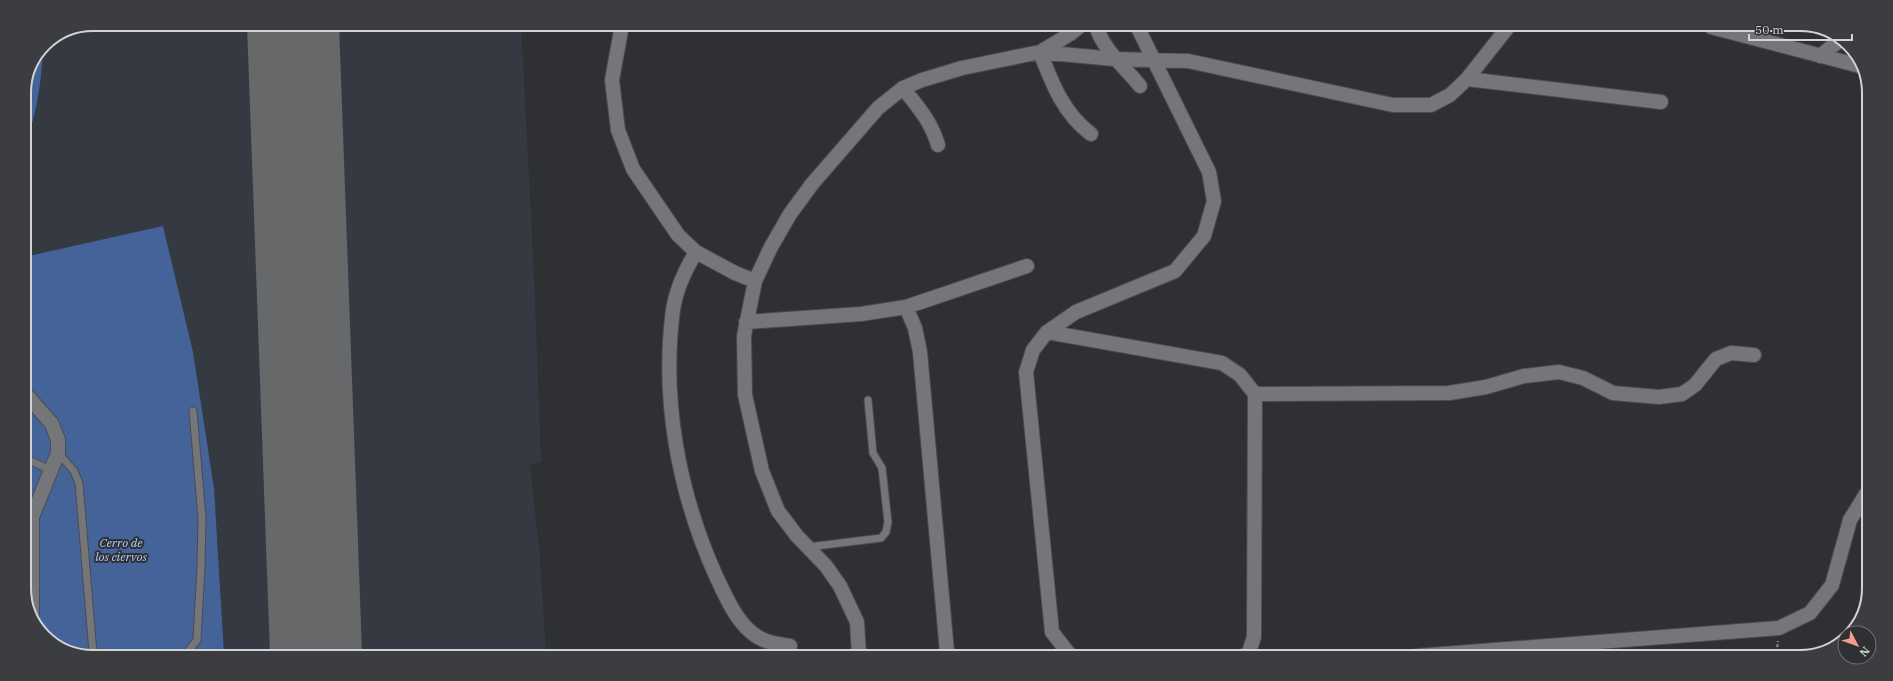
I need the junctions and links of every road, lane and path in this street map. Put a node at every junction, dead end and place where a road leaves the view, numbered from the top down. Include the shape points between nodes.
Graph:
1 (621, 31) edge
2 (1074, 31) edge
3 (1098, 31) edge
4 (1140, 31) edge
5 (1505, 31) edge
6 (1726, 31) edge
7 (1836, 43) edge
8 (1040, 52) junction
9 (1820, 56) junction
10 (1114, 59) junction
11 (1154, 59) junction
12 (1855, 65) edge
13 (1468, 79) junction
14 (1140, 86) dead end
15 (903, 88) junction
16 (1662, 102) dead end
17 (1091, 134) dead end
18 (938, 145) dead end
19 (696, 252) junction
20 (1026, 266) dead end
21 (755, 281) junction
22 (906, 307) junction
23 (746, 322) junction
24 (1047, 332) junction
25 (1754, 355) dead end
26 (1255, 394) junction
27 (31, 400) edge
28 (868, 400) dead end
29 (193, 411) dead end
30 (58, 453) junction
31 (31, 461) edge
32 (51, 470) junction
33 (1862, 500) edge
34 (808, 547) junction
35 (32, 600) edge
36 (790, 646) dead end
37 (93, 650) edge
38 (189, 650) edge
39 (859, 650) edge
40 (947, 650) edge
41 (1066, 650) edge
42 (1249, 650) edge
43 (1494, 650) edge

1 - 19 street via 612,80 618,130 633,169 678,235
2 - 8 street
3 - 10 street
4 - 11 street
5 - 13 street
6 - 9 street
7 - 9 street
8 - 10 street
8 - 15 street via 962,68
8 - 17 street via 1054,88 1069,113
9 - 12 street
10 - 11 street
10 - 14 street
11 - 13 street via 1188,61 1393,105 1431,105 1450,95
11 - 24 street via 1209,172 1214,201 1204,236 1175,271 1076,312
13 - 16 street
15 - 18 street via 933,129
15 - 21 street via 878,108 812,184 790,214
19 - 21 street via 735,274
19 - 36 street via 682,275 673,308 669,350 670,405 676,446 690,504 706,553 726,597 751,632 764,641
20 - 22 street
21 - 23 street
22 - 23 street via 840,316
22 - 40 street via 915,328 920,352
23 - 34 street via 745,395 762,471 778,510
24 - 26 street via 1222,363 1240,375
24 - 41 street via 1033,350 1026,372 1052,632
25 - 26 street via 1731,353 1716,359 1695,384 1682,394 1659,397 1613,393 1583,378 1559,372 1524,376 1486,387 1449,393
26 - 42 street via 1254,636
27 - 30 street via 52,424 58,440
28 - 34 lane via 873,453 882,468 888,522 886,532 881,538
29 - 38 lane via 202,518 197,640
30 - 32 street
30 - 37 lane via 74,471 79,483
31 - 32 lane
32 - 35 street via 32,517
33 - 43 street via 1850,520 1832,585 1810,613 1779,628
34 - 39 street via 826,566 848,602 856,622

